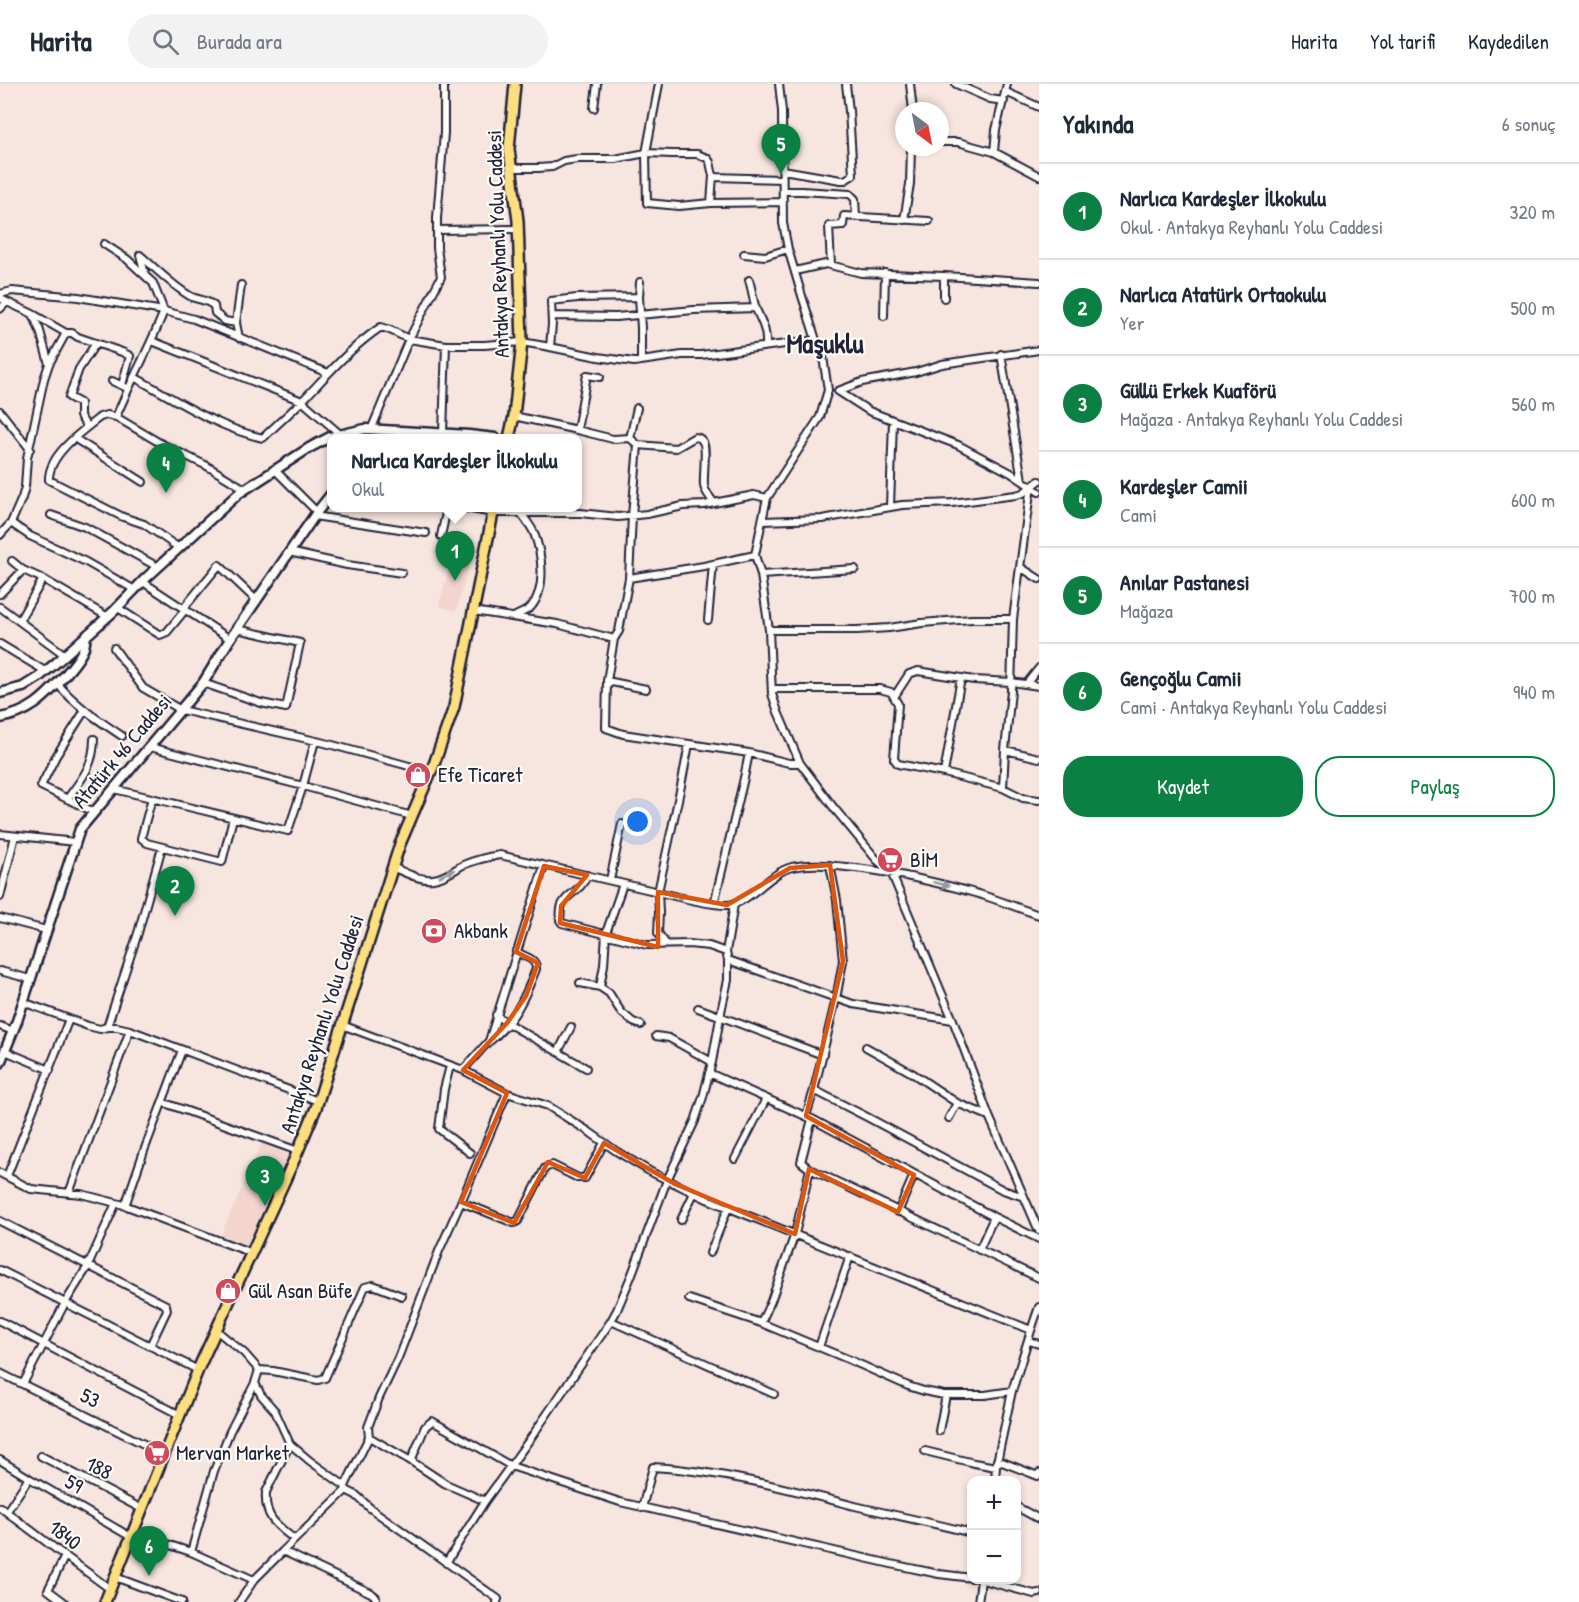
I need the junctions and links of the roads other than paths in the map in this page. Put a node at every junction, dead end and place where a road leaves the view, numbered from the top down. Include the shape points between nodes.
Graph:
1 (444, 84) edge
2 (515, 84) edge
3 (597, 84) edge
4 (659, 84) edge
5 (779, 84) edge
6 (846, 84) edge
7 (910, 84) edge
8 (956, 84) edge
9 (1007, 84) edge
10 (1006, 92) junction
11 (1004, 101) junction
12 (912, 102) edge
13 (1039, 107) edge
14 (594, 108) dead end
15 (949, 142) edge
16 (993, 152) junction
17 (646, 153) junction
18 (911, 156) edge
19 (511, 168) junction
20 (783, 170) junction
21 (713, 176) junction
22 (1039, 176) edge
23 (782, 178) junction
24 (783, 191) junction
25 (783, 202) junction
26 (711, 203) junction
27 (856, 217) junction
28 (904, 220) junction
29 (929, 221) dead end
30 (518, 229) junction
31 (437, 230) junction
32 (104, 244) dead end
33 (788, 249) junction
34 (744, 254) dead end
35 (831, 265) junction
36 (795, 271) junction
37 (885, 273) junction
38 (145, 276) junction
39 (944, 276) junction
40 (749, 280) dead end
41 (640, 282) dead end
42 (1039, 282) edge
43 (242, 285) dead end
44 (0, 296) edge
45 (639, 297) junction
46 (944, 298) dead end
47 (7, 302) junction
48 (756, 308) junction
49 (0, 309) edge
50 (164, 311) junction
51 (33, 314) junction
52 (641, 315) junction
53 (884, 315) dead end
54 (552, 316) junction
55 (236, 323) junction
56 (66, 333) junction
57 (239, 338) junction
58 (409, 339) junction
59 (816, 340) junction
60 (152, 341) junction
61 (522, 342) junction
62 (96, 344) junction
63 (446, 345) junction
64 (550, 346) junction
65 (766, 346) junction
66 (1039, 350) edge
67 (1001, 354) junction
68 (641, 360) junction
69 (49, 364) junction
70 (328, 373) junction
71 (134, 377) junction
72 (600, 377) dead end
73 (112, 381) dead end
74 (125, 387) junction
75 (828, 390) junction
76 (838, 391) junction
77 (302, 401) junction
78 (637, 408) dead end
79 (0, 411) edge
80 (514, 416) junction
81 (116, 417) junction
82 (893, 421) junction
83 (87, 427) junction
84 (577, 430) junction
85 (366, 432) edge
86 (443, 433) junction
87 (340, 434) edge
88 (349, 434) edge
89 (456, 434) edge
90 (510, 434) edge
91 (74, 438) junction
92 (630, 438) junction
93 (327, 439) edge
94 (638, 445) junction
95 (30, 449) junction
96 (274, 469) junction
97 (1022, 480) junction
98 (143, 482) dead end
99 (1039, 482) edge
100 (1031, 486) junction
101 (245, 489) junction
102 (1039, 492) edge
103 (767, 498) junction
104 (327, 500) edge
105 (714, 503) junction
106 (890, 507) junction
107 (446, 512) edge
108 (493, 512) edge
109 (512, 512) edge
110 (521, 513) junction
111 (316, 514) junction
112 (51, 515) dead end
113 (632, 516) junction
114 (762, 520) junction
115 (11, 523) junction
116 (426, 533) dead end
117 (0, 536) edge
118 (441, 537) dead end
119 (179, 548) junction
120 (289, 552) junction
121 (755, 555) junction
122 (12, 561) dead end
123 (712, 564) junction
124 (158, 567) junction
125 (1020, 567) junction
126 (855, 568) dead end
127 (23, 570) junction
128 (402, 573) dead end
129 (761, 575) junction
130 (629, 578) junction
131 (43, 579) junction
132 (1039, 579) edge
133 (143, 582) junction
134 (135, 590) junction
135 (0, 594) edge
136 (257, 600) junction
137 (0, 608) edge
138 (118, 608) junction
139 (184, 609) junction
140 (473, 611) junction
141 (108, 617) junction
142 (514, 617) junction
143 (1013, 619) junction
144 (708, 620) dead end
145 (19, 621) junction
146 (237, 629) junction
147 (769, 630) junction
148 (86, 636) junction
149 (230, 639) junction
150 (614, 639) junction
151 (0, 644) edge
152 (114, 648) dead end
153 (65, 655) junction
154 (1039, 668) edge
155 (45, 672) junction
156 (961, 678) junction
157 (607, 681) junction
158 (1011, 682) junction
159 (1027, 683) junction
160 (57, 684) junction
161 (203, 684) junction
162 (1039, 686) edge
163 (646, 689) dead end
164 (772, 689) junction
165 (0, 693) edge
166 (894, 697) junction
167 (85, 710) junction
168 (181, 710) junction
169 (0, 718) edge
170 (122, 736) dead end
171 (94, 739) dead end
172 (315, 741) junction
173 (689, 744) junction
174 (150, 747) junction
175 (1005, 750) junction
176 (749, 753) junction
177 (1039, 758) edge
178 (800, 763) junction
179 (431, 772) junction
180 (944, 773) junction
181 (303, 786) junction
182 (1003, 788) junction
183 (114, 789) junction
184 (152, 798) junction
185 (67, 799) junction
186 (1039, 800) edge
187 (94, 812) junction
188 (412, 816) junction
189 (233, 818) junction
190 (622, 824) dead end
191 (0, 834) edge
192 (15, 836) junction
193 (75, 842) junction
194 (162, 847) junction
195 (881, 864) junction
196 (830, 865) junction
197 (544, 866) junction
198 (392, 867) junction
199 (875, 869) junction
200 (891, 872) junction
201 (587, 875) junction
202 (610, 880) junction
203 (623, 884) junction
204 (658, 892) junction
205 (0, 897) edge
206 (714, 904) junction
207 (734, 904) junction
208 (1039, 915) edge
209 (0, 918) edge
210 (46, 930) junction
211 (606, 933) junction
212 (666, 944) junction
213 (516, 952) junction
214 (726, 952) junction
215 (728, 960) junction
216 (0, 971) edge
217 (30, 979) junction
218 (579, 983) dead end
219 (600, 987) junction
220 (836, 999) junction
221 (23, 1002) junction
222 (698, 1008) dead end
223 (496, 1015) junction
224 (720, 1016) junction
225 (69, 1019) junction
226 (953, 1020) junction
227 (507, 1023) junction
228 (342, 1024) junction
229 (0, 1026) edge
230 (571, 1026) dead end
231 (641, 1026) dead end
232 (107, 1027) junction
233 (130, 1030) junction
234 (13, 1031) junction
235 (656, 1036) dead end
236 (489, 1041) junction
237 (866, 1047) dead end
238 (182, 1050) junction
239 (5, 1051) junction
240 (558, 1052) junction
241 (823, 1055) junction
242 (712, 1062) junction
243 (0, 1063) edge
244 (450, 1066) junction
245 (586, 1068) dead end
246 (50, 1070) junction
247 (463, 1070) junction
248 (709, 1073) junction
249 (814, 1090) junction
250 (507, 1093) junction
251 (766, 1099) junction
252 (318, 1101) junction
253 (162, 1102) junction
254 (957, 1103) junction
255 (989, 1116) junction
256 (809, 1118) junction
257 (949, 1118) dead end
258 (604, 1143) junction
259 (298, 1151) junction
260 (470, 1153) dead end
261 (735, 1159) dead end
262 (810, 1169) junction
263 (0, 1173) edge
264 (914, 1175) junction
265 (8, 1176) junction
266 (667, 1179) junction
267 (69, 1193) junction
268 (694, 1193) junction
269 (1024, 1197) junction
270 (116, 1203) junction
271 (461, 1203) junction
272 (125, 1206) junction
273 (728, 1208) junction
274 (898, 1212) junction
275 (994, 1217) junction
276 (681, 1220) dead end
277 (0, 1221) edge
278 (1039, 1231) edge
279 (795, 1234) junction
280 (1039, 1239) edge
281 (979, 1250) junction
282 (252, 1253) junction
283 (711, 1253) dead end
284 (850, 1256) junction
285 (88, 1266) junction
286 (0, 1270) edge
287 (1039, 1278) edge
288 (402, 1296) dead end
289 (689, 1299) dead end
290 (65, 1303) junction
291 (1039, 1307) edge
292 (0, 1321) edge
293 (611, 1321) junction
294 (760, 1323) junction
295 (216, 1330) junction
296 (1031, 1330) junction
297 (1029, 1341) junction
298 (1039, 1344) edge
299 (44, 1345) junction
300 (150, 1346) junction
301 (819, 1347) junction
302 (198, 1370) junction
303 (259, 1370) junction
304 (0, 1373) edge
305 (255, 1383) junction
306 (23, 1384) junction
307 (1012, 1391) junction
308 (774, 1394) dead end
309 (946, 1395) junction
310 (180, 1414) junction
311 (939, 1431) dead end
312 (369, 1437) junction
313 (290, 1444) junction
314 (925, 1451) dead end
315 (164, 1454) junction
316 (41, 1456) dead end
317 (0, 1460) edge
318 (411, 1461) junction
319 (997, 1463) junction
320 (511, 1466) junction
321 (1039, 1473) edge
322 (995, 1476) edge
323 (28, 1478) junction
324 (345, 1488) junction
325 (485, 1502) junction
326 (0, 1507) edge
327 (642, 1508) junction
328 (142, 1509) junction
329 (1021, 1509) edge
330 (7, 1511) junction
331 (1039, 1519) edge
332 (967, 1532) edge
333 (132, 1535) junction
334 (294, 1539) junction
335 (283, 1551) junction
336 (190, 1552) junction
337 (65, 1556) junction
338 (446, 1563) junction
339 (115, 1577) junction
340 (967, 1577) edge
341 (254, 1580) junction
342 (981, 1584) edge
343 (997, 1584) edge
344 (111, 1589) junction
345 (1039, 1594) edge
346 (375, 1599) edge
347 (64, 1602) edge
348 (105, 1602) edge
349 (182, 1602) edge
350 (239, 1602) edge
351 (497, 1602) edge
352 (978, 1602) edge

1 - 31 street
2 - 19 main road, Antakya Reyhanlı Yolu Caddesi
3 - 14 street
4 - 17 street
5 - 20 street
6 - 20 street via 853,175 841,180
7 - 12 street
8 - 11 street
9 - 10 street
10 - 11 street
10 - 13 street
11 - 16 street
15 - 16 street
16 - 22 street
17 - 19 street via 615,159 564,160 545,168
17 - 21 street via 698,154 710,162
17 - 26 street via 647,203
18 - 28 street
19 - 30 main road, Antakya Reyhanlı Yolu Caddesi
20 - 23 street
21 - 23 street
21 - 26 street
23 - 24 street
24 - 25 street
24 - 27 street via 850,194 855,199
25 - 26 street
25 - 33 street
27 - 28 street
27 - 35 street via 844,216 843,225 829,226
28 - 29 street
30 - 31 street
30 - 61 main road, Antakya Reyhanlı Yolu Caddesi
31 - 58 street via 441,277
32 - 38 street
33 - 34 street via 765,256
33 - 36 street
35 - 36 street
35 - 37 street via 861,273
36 - 59 street
37 - 39 street
37 - 53 street
38 - 50 street via 153,283
38 - 55 street via 141,255 192,297 207,300 225,321
39 - 42 street
39 - 46 street
40 - 48 street
41 - 45 street
43 - 55 street
44 - 47 street
44 - 50 street via 12,291 78,297
45 - 52 street
45 - 54 street via 551,301
47 - 49 street
47 - 51 street
48 - 52 street
48 - 65 street via 767,336
50 - 57 street
50 - 60 street
51 - 56 street
51 - 69 street
52 - 54 street
52 - 68 street
54 - 64 street
55 - 57 street
56 - 62 street
56 - 69 street
57 - 70 street
58 - 63 street
58 - 70 street via 381,327
58 - 85 street
59 - 65 street
59 - 75 street via 822,350
60 - 71 street
60 - 77 street
61 - 63 street
61 - 64 street
61 - 80 main road, Antakya Reyhanlı Yolu Caddesi
62 - 74 street via 130,356
62 - 83 street via 79,369 69,396 80,403 80,416
63 - 86 street
64 - 68 street via 598,357
65 - 68 street
66 - 67 street
67 - 76 street via 862,382
67 - 97 street
69 - 95 street
70 - 77 street
71 - 74 street
71 - 77 street via 242,434 263,438
72 - 84 street via 587,375
73 - 74 street
74 - 81 street
75 - 76 street
75 - 103 street via 820,417
76 - 82 street
77 - 87 street
78 - 92 street
79 - 95 street
80 - 84 street
80 - 90 main road, Antakya Reyhanlı Yolu Caddesi
81 - 83 street via 100,417
81 - 101 street
82 - 97 street via 958,445
82 - 106 street
83 - 91 street
84 - 92 street via 613,439
85 - 86 street
85 - 88 street
86 - 89 street
91 - 98 street
91 - 119 street via 55,460 49,480 144,524
92 - 94 street
93 - 96 street
94 - 105 street via 676,448 695,437 703,441 705,488
94 - 113 street
95 - 115 street via 26,487
96 - 101 street
96 - 111 street
97 - 100 street
99 - 100 street
100 - 102 street
100 - 106 street via 1016,495
100 - 125 street
101 - 119 street
103 - 105 street via 754,495
103 - 114 street
104 - 111 street, Atatürk 46 Caddesi
105 - 113 street
106 - 114 street via 822,519
107 - 118 street
108 - 140 main road, Antakya Reyhanlı Yolu Caddesi
109 - 110 street
110 - 113 street
110 - 142 street via 533,531 542,564 538,594 530,608
111 - 116 street
111 - 120 street, Atatürk 46 Caddesi
112 - 124 street via 85,527
113 - 130 street
114 - 121 street
115 - 117 street
115 - 134 street
119 - 124 street
120 - 128 street
120 - 136 street, Atatürk 46 Caddesi
121 - 123 street
121 - 129 street
122 - 127 street
123 - 130 street
123 - 144 street
124 - 133 street
125 - 132 street
125 - 143 street
126 - 129 street
127 - 131 street
127 - 135 street
129 - 147 street
130 - 150 street via 620,631
131 - 141 street
131 - 145 street
133 - 134 street
133 - 139 street
134 - 138 street
136 - 139 street via 219,565
136 - 146 street, Atatürk 46 Caddesi
137 - 145 street
138 - 139 street via 160,635 167,632
138 - 141 street
139 - 149 street
140 - 142 street
140 - 179 main road, Antakya Reyhanlı Yolu Caddesi via 457,699
141 - 148 street
142 - 150 street
143 - 147 street via 922,622 856,630
143 - 158 street
145 - 153 street
146 - 149 street, Atatürk 46 Caddesi
146 - 161 street via 300,644 285,708
147 - 164 street
148 - 153 street
148 - 160 street via 79,657
149 - 161 street, Atatürk 46 Caddesi
150 - 157 street
151 - 155 street
152 - 168 street via 143,688
153 - 155 street
154 - 159 street
155 - 165 street via 23,687
156 - 158 street
156 - 166 street via 918,671 909,674
156 - 180 street
157 - 163 street
157 - 173 street via 606,728
158 - 159 street
158 - 175 street
159 - 162 street
160 - 167 street
160 - 169 street via 34,706
161 - 168 street, Atatürk 46 Caddesi
164 - 166 street via 880,689
164 - 178 street
166 - 180 street via 898,704 894,759 898,764
167 - 170 street
167 - 185 street via 41,786
168 - 172 street
168 - 174 street, Atatürk 46 Caddesi
171 - 185 street via 93,758
172 - 179 street
172 - 181 street
173 - 176 street
173 - 204 street
174 - 181 street
174 - 183 street, Atatürk 46 Caddesi
175 - 177 street
175 - 182 street
176 - 178 street
176 - 206 street
178 - 195 street
179 - 188 main road, Antakya Reyhanlı Yolu Caddesi
180 - 182 street
181 - 188 street
181 - 189 street via 288,831
182 - 186 street via 1023,798
183 - 184 street
183 - 187 street, Atatürk 46 Caddesi
184 - 189 street
184 - 194 street via 141,838
185 - 187 street
187 - 193 street, Atatürk 46 Caddesi
188 - 198 main road, Antakya Reyhanlı Yolu Caddesi
189 - 194 street via 222,862
190 - 202 street
191 - 192 street
192 - 193 street
192 - 205 street
193 - 210 street, Atatürk 46 Caddesi
194 - 232 street
195 - 199 street
195 - 200 street
196 - 199 street
196 - 207 street via 790,868
196 - 220 street via 843,961
198 -> 197 street via 432,880 466,864 500,855
197 - 201 street
197 - 213 street
198 - 228 main road, Antakya Reyhanlı Yolu Caddesi
199 - 200 street
200 -> 208 street via 976,893
200 - 226 street
201 - 202 street
201 - 211 street via 585,883 561,906 560,920
202 - 203 street
203 - 204 street
203 - 211 street
204 -> 206 street
204 - 212 street via 658,933
206 - 207 street
207 - 214 street
209 - 210 street
210 - 217 street, Atatürk 46 Caddesi
211 - 212 street via 647,945
211 - 219 street
212 - 214 street via 709,946
213 - 223 street
213 - 227 street via 537,965 526,996
214 - 215 street
215 - 220 street
215 - 224 street via 729,980
216 - 217 street
217 - 221 street, Atatürk 46 Caddesi
218 - 219 street
219 - 231 street via 609,993 621,1012
220 - 226 street
220 - 241 street
221 - 225 street
221 - 234 street, Atatürk 46 Caddesi
222 - 224 street
223 - 227 street
223 - 236 street
224 - 241 street
224 - 242 street
225 - 232 street via 100,1029
225 - 246 street
226 - 255 street
227 - 236 street
227 - 240 street
228 - 244 street
228 - 252 main road, Antakya Reyhanlı Yolu Caddesi
229 - 234 street
230 - 240 street
232 - 233 street
233 - 238 street
233 - 267 street
234 - 239 street, Atatürk 46 Caddesi
235 - 242 street via 669,1038
236 - 247 street
237 - 254 street
238 - 252 street
238 - 253 street
239 - 243 street, Atatürk 46 Caddesi
239 - 246 street
240 - 245 street
241 - 249 street
242 - 248 street
244 - 247 street
244 - 260 street via 439,1129
246 - 265 street
247 - 250 street
248 - 251 street
248 - 266 street via 695,1121
249 - 256 street
249 - 269 street via 1003,1190
250 - 258 street via 548,1106
250 - 271 street
251 - 256 street
251 - 261 street
252 - 259 main road, Antakya Reyhanlı Yolu Caddesi
253 - 259 street
253 - 272 street
254 - 255 street
254 - 257 street
255 - 269 street
256 - 262 street via 801,1162
256 - 264 street
258 - 266 street
258 - 271 street via 585,1178 556,1166 545,1168 514,1223
259 - 282 main road, Antakya Reyhanlı Yolu Caddesi
262 - 274 street
262 - 279 street
263 - 265 street
264 - 274 street
264 - 275 street
265 - 267 street via 31,1189
266 - 268 street
266 - 293 street
267 - 270 street
268 - 273 street
268 - 276 street
269 - 278 street
270 - 272 street
270 - 285 street
271 - 312 street via 379,1398 368,1427
272 - 282 street
273 - 279 street
273 - 283 street
274 - 281 street
275 - 280 street
275 - 281 street
277 - 285 street
279 - 284 street
279 - 294 street
281 - 287 street
282 - 295 main road, Antakya Reyhanlı Yolu Caddesi
284 - 296 street
284 - 301 street
285 - 290 street
285 - 300 street via 166,1305
286 - 290 street
288 - 303 street via 365,1287 325,1378
289 - 294 street
290 - 299 street
290 - 300 street
291 - 296 street
292 - 299 street
293 - 308 street
293 - 320 street
294 - 301 street
295 - 302 main road, Antakya Reyhanlı Yolu Caddesi
295 - 303 street
296 - 297 street
297 - 298 street
297 - 307 street
299 - 306 street
299 - 310 street
300 - 302 street
301 - 309 street via 908,1386
302 - 310 main road, Antakya Reyhanlı Yolu Caddesi
303 - 305 street
304 - 306 street, 53
305 - 313 street via 275,1411
305 - 336 street via 214,1471
306 - 315 street, 53
307 - 309 street
307 - 319 street
309 - 311 street
310 - 315 main road, Antakya Reyhanlı Yolu Caddesi
312 - 318 street
312 - 324 street
313 - 324 street
313 - 334 street via 265,1499 276,1526
314 - 319 street via 974,1463
315 - 328 main road, Antakya Reyhanlı Yolu Caddesi
316 - 328 street, 188
317 - 323 street, 59
318 - 320 street via 425,1427 432,1421
318 - 325 street via 446,1484
319 - 321 street via 1038,1476
319 - 322 street
320 - 325 street
320 - 327 street
323 - 330 street
323 - 333 street, 59
324 - 334 street
324 - 338 street
325 - 338 street
326 - 330 street, 1840
327 - 332 street via 653,1467 680,1468
327 - 340 street
328 - 333 main road, Antakya Reyhanlı Yolu Caddesi
329 - 331 street
330 - 337 street, 1840
333 - 336 street, 59
333 - 339 main road, Antakya Reyhanlı Yolu Caddesi
334 - 335 street
335 - 341 street
335 - 346 street via 371,1593
336 - 341 street, 59
337 - 344 street, 1840
337 - 347 street via 48,1590
338 - 351 street
339 - 344 main road, Antakya Reyhanlı Yolu Caddesi
339 - 349 street
341 - 350 street
342 - 352 street
343 - 345 street
344 - 348 main road, Antakya Reyhanlı Yolu Caddesi

